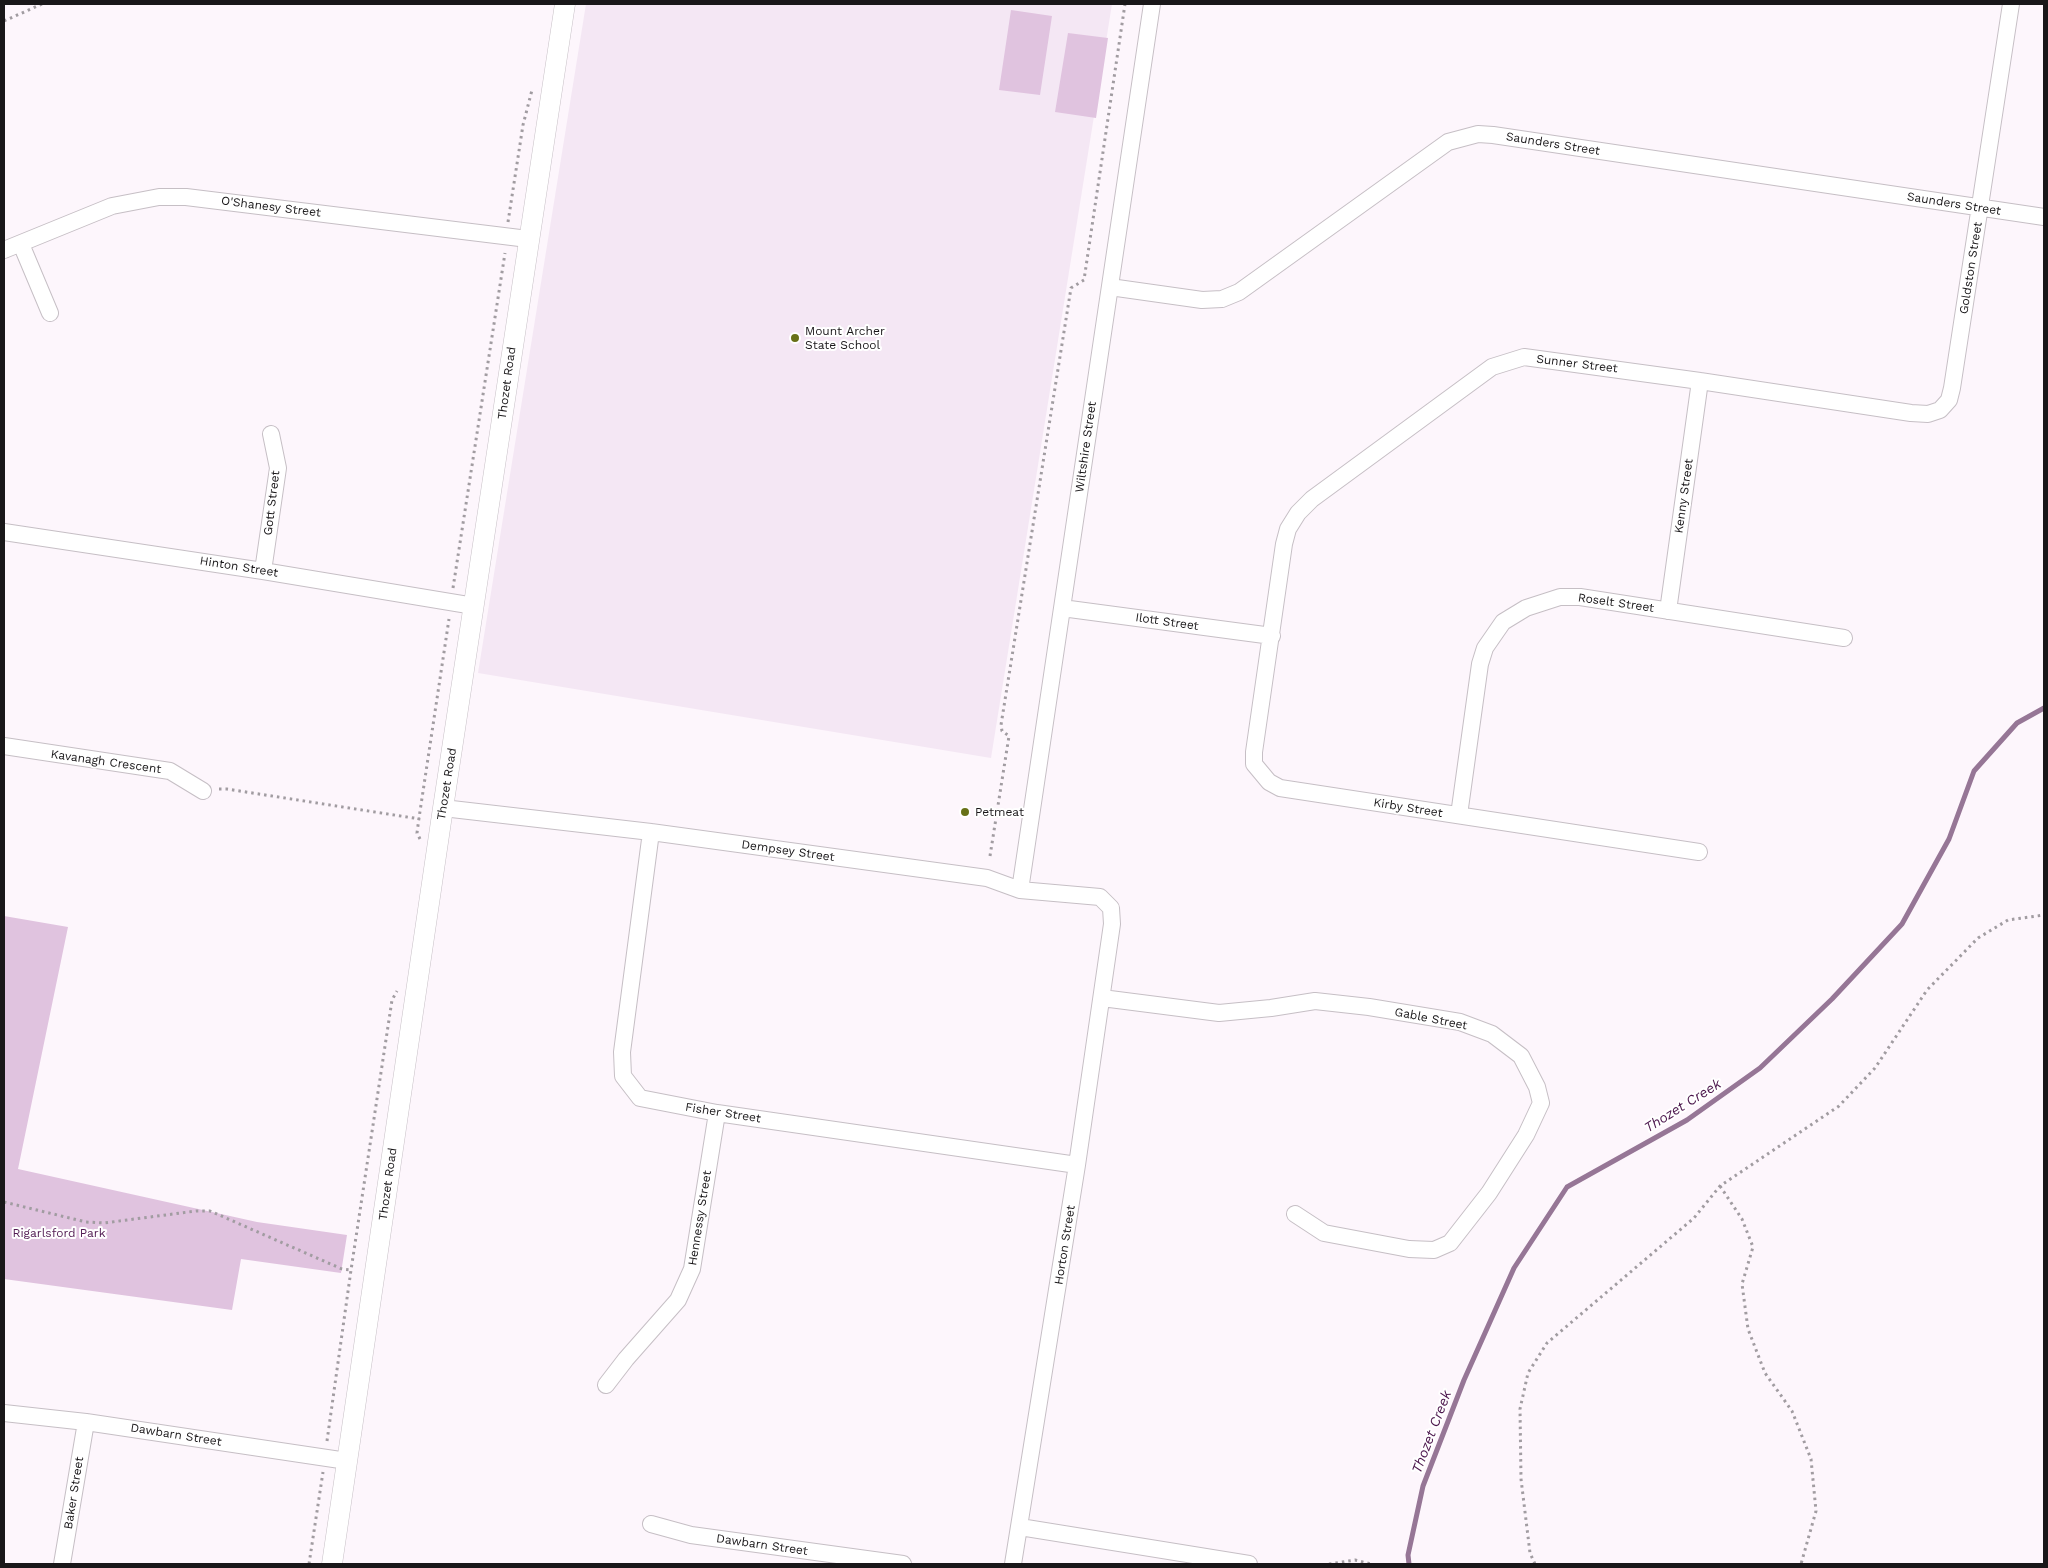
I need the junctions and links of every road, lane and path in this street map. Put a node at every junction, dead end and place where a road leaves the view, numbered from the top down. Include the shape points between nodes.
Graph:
1 (42, 4) edge
2 (565, 4) edge
3 (1125, 4) edge
4 (1152, 4) edge
5 (2012, 4) edge
6 (4, 22) edge
7 (534, 81) dead end
8 (1981, 208) junction
9 (2044, 218) edge
10 (506, 235) junction
11 (528, 239) junction
12 (21, 244) junction
13 (4, 250) edge
14 (1110, 287) junction
15 (50, 313) dead end
16 (1700, 380) junction
17 (1940, 410) joint
18 (272, 434) dead end
19 (4, 532) edge
20 (263, 571) junction
21 (451, 602) junction
22 (474, 606) junction
23 (1062, 608) junction
24 (1668, 611) junction
25 (1272, 636) junction
26 (1844, 638) dead end
27 (4, 746) edge
28 (203, 791) joint
29 (442, 815) junction
30 (1459, 816) junction
31 (419, 818) junction
32 (651, 832) junction
33 (421, 841) dead end
34 (1699, 852) dead end
35 (990, 856) dead end
36 (1020, 890) junction
37 (2044, 915) edge
38 (1112, 924) joint
39 (401, 983) dead end
40 (1102, 998) junction
41 (717, 1113) junction
42 (1077, 1165) junction
43 (1720, 1186) junction
44 (4, 1202) edge
45 (1295, 1214) dead end
46 (351, 1270) junction
47 (606, 1385) dead end
48 (4, 1413) edge
49 (86, 1422) junction
50 (325, 1458) junction
51 (347, 1461) junction
52 (651, 1524) dead end
53 (1020, 1527) junction
54 (62, 1564) edge
55 (309, 1564) edge
56 (332, 1564) edge
57 (903, 1564) edge
58 (1012, 1564) edge
59 (1249, 1564) edge
60 (1328, 1564) edge
61 (1371, 1564) edge
62 (1535, 1564) edge
63 (1801, 1564) edge

1 - 6 path
2 - 11 street, Thozet Road
3 - 35 path via 1084,280 1071,288 1001,725 1002,731 1009,736
4 - 14 street, Wiltshire Street
5 - 8 street, Goldston Street
7 - 10 path via 523,125
8 - 9 street, Saunders Street
8 - 14 street, Saunders Street via 1478,134 1448,142 1239,292 1222,299 1202,300
8 - 17 street, Goldston Street via 1952,388 1949,400
10 - 11 street, O'Shanesy Street
10 - 12 street, O'Shanesy Street via 186,197 159,197 112,206
10 - 21 path
11 - 22 street, Thozet Road
12 - 13 street, O'Shanesy Street
12 - 15 street
14 - 23 street, Wiltshire Street
16 - 17 street, Sunner Street via 1912,413 1928,414
16 - 24 street, Kenny Street
16 - 25 street, Sunner Street via 1542,358 1524,357 1492,367 1312,499 1298,513 1288,529 1284,544
18 - 20 street, Gott Street via 278,468
19 - 20 street, Hinton Street
20 - 21 street, Hinton Street
21 - 22 street, Hinton Street
21 - 31 path
22 - 29 street, Thozet Road
23 - 25 street, Ilott Street
23 - 36 street, Wiltshire Street
24 - 26 street, Roselt Street
24 - 30 street, Roselt Street via 1580,597 1560,597 1526,608 1503,622 1485,648 1480,664
25 - 30 street, Kirby Street via 1254,752 1254,764 1269,782 1280,788
27 - 28 street, Kavanagh Crescent via 170,771
28 - 31 path via 227,789
29 - 31 path
29 - 32 street, Dempsey Street
29 - 51 street, Thozet Road
30 - 34 street, Kirby Street
31 - 33 path via 417,833
32 - 36 street, Dempsey Street via 986,878
32 - 41 street, Fisher Street via 622,1052 624,1076 640,1098
36 - 38 street, Dempsey Street via 1100,897 1111,908
37 - 43 path via 2008,920 1978,938 1927,990 1875,1068 1839,1106
38 - 40 street, Horton Street
39 - 46 path via 392,1000
40 - 42 street, Horton Street
40 - 45 street, Gable Street via 1218,1013 1315,1001 1370,1007 1460,1022 1492,1034 1521,1056 1537,1087 1541,1104 1526,1135 1489,1193 1450,1243 1434,1250 1409,1249 1324,1233
41 - 42 street, Fisher Street
41 - 47 street, Hennessy Street via 692,1269 678,1300
42 - 53 street, Horton Street
43 - 62 path via 1694,1218 1546,1343 1528,1373 1520,1409 1521,1479 1530,1553
43 - 63 path via 1742,1220 1753,1246 1742,1284 1748,1329 1765,1373 1792,1411 1811,1459 1816,1511
44 - 46 path via 86,1222 104,1223 210,1211 342,1269
46 - 50 path
48 - 49 street, Dawbarn Street
49 - 50 street, Dawbarn Street
49 - 54 street, Baker Street
50 - 51 street, Dawbarn Street
50 - 55 path
51 - 56 street, Thozet Road
52 - 57 street, Dawbarn Street via 691,1535
53 - 58 street, Horton Street
53 - 59 street
60 - 61 path via 1355,1560

